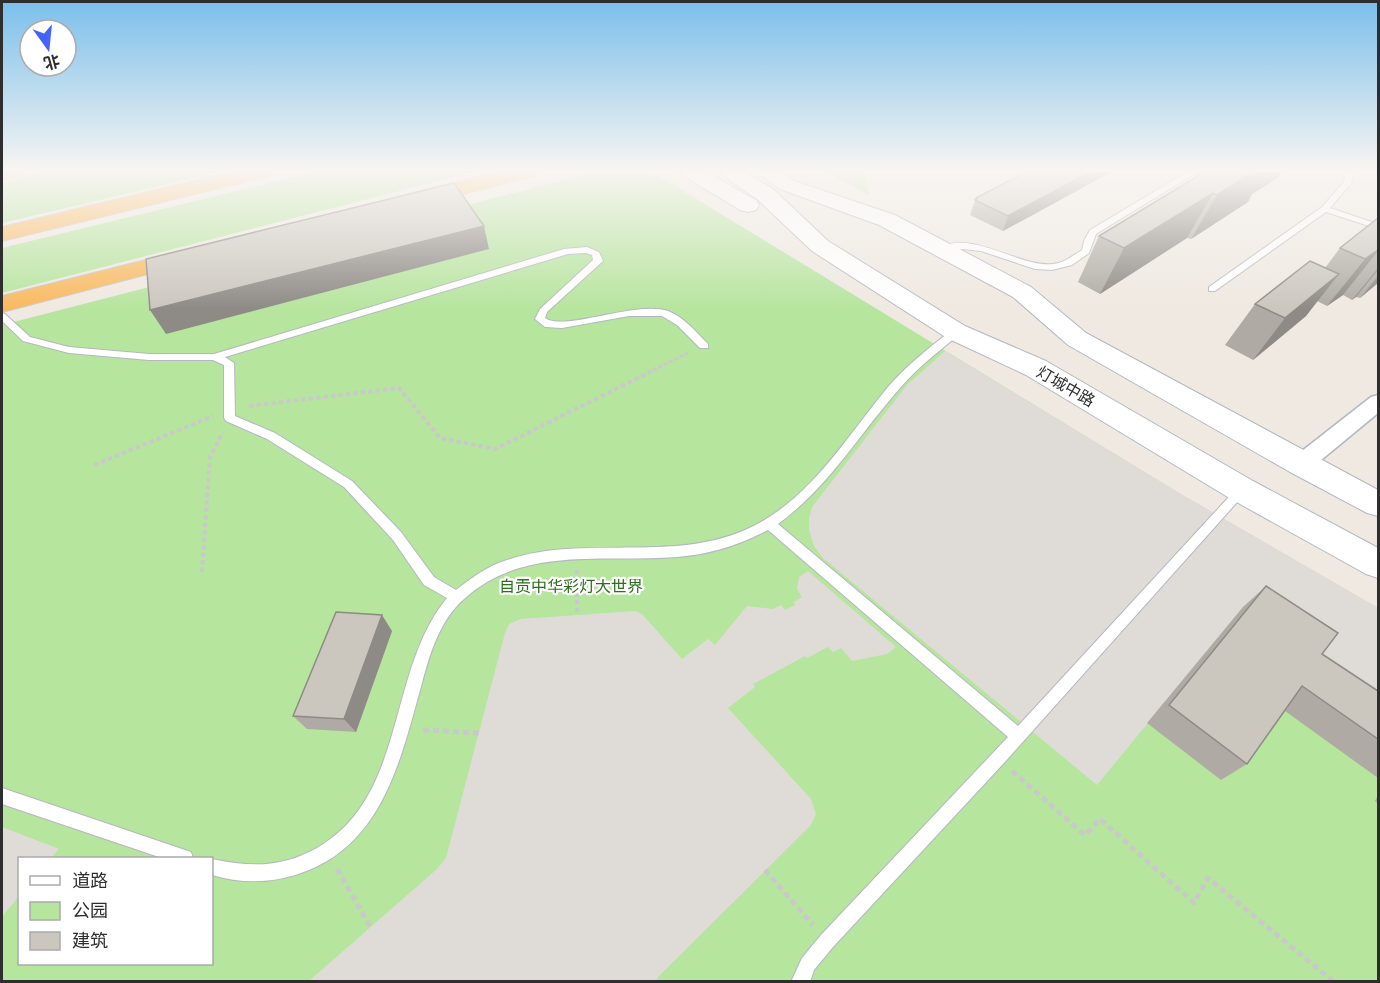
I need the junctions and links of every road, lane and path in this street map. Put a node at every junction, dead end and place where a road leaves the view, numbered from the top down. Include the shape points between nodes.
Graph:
1 (72, 217) edge
2 (769, 217) edge
3 (802, 217) edge
4 (879, 217) edge
5 (1118, 217) edge
6 (1314, 217) edge
7 (1348, 217) edge
8 (1378, 227) edge
9 (2, 234) edge
10 (820, 246) junction
11 (943, 249) junction
12 (208, 251) edge
13 (1212, 289) dead end
14 (2, 304) edge
15 (2, 316) edge
16 (956, 332) junction
17 (1077, 339) junction
18 (704, 346) joint
19 (214, 357) junction
20 (1036, 368) junction
21 (1378, 402) edge
22 (230, 414) junction
23 (1212, 415) junction
24 (1174, 449) junction
25 (1301, 464) junction
26 (94, 465) dead end
27 (1242, 490) junction
28 (1378, 504) edge
29 (769, 524) junction
30 (576, 554) junction
31 (1378, 564) edge
32 (202, 572) dead end
33 (457, 597) junction
34 (577, 615) dead end
35 (401, 729) junction
36 (479, 733) dead end
37 (1019, 736) junction
38 (998, 759) junction
39 (2, 796) edge
40 (327, 853) junction
41 (182, 857) edge
42 (213, 867) edge
43 (765, 870) dead end
44 (371, 928) dead end
45 (827, 941) junction
46 (800, 981) edge
47 (1334, 981) edge

1 - 9 highway
2 - 10 main road
3 - 10 main road, 灯城中路
4 - 11 main road
5 - 11 lane via 1093,232 1086,251 1065,265 1029,265 971,245
6 - 13 lane
7 - 8 lane
10 - 16 main road, 灯城中路
11 - 17 main road via 1022,292
12 - 14 highway
15 - 19 lane via 27,339 69,350 149,357
16 - 20 main road, 灯城中路
16 - 29 lane via 893,388 813,489
17 - 20 main road
17 - 23 main road
18 - 19 lane via 680,322 663,313 642,312 562,325 548,325 540,319 543,311 598,261 596,254 587,250 567,251
18 - 22 path via 495,449 441,438 399,388
19 - 22 lane via 229,363
20 - 24 main road, 灯城中路
21 - 25 street
22 - 26 path
22 - 32 path via 210,457
22 - 33 lane via 348,484 397,536 429,581
23 - 24 main road
23 - 25 main road
24 - 27 main road, 灯城中路
25 - 28 main road
27 - 31 main road, 灯城中路
27 - 37 lane
29 - 30 lane via 731,541 677,552
29 - 37 lane
30 - 33 lane via 548,554 520,561 494,571
30 - 34 path
33 - 35 lane via 436,624
35 - 36 path
35 - 40 lane via 379,795 356,828
37 - 38 lane
38 - 45 lane
38 - 47 path via 1085,835 1100,819 1194,903 1208,878
39 - 41 lane
40 - 42 lane via 289,871 229,873
40 - 44 path
43 - 45 path
45 - 46 lane

